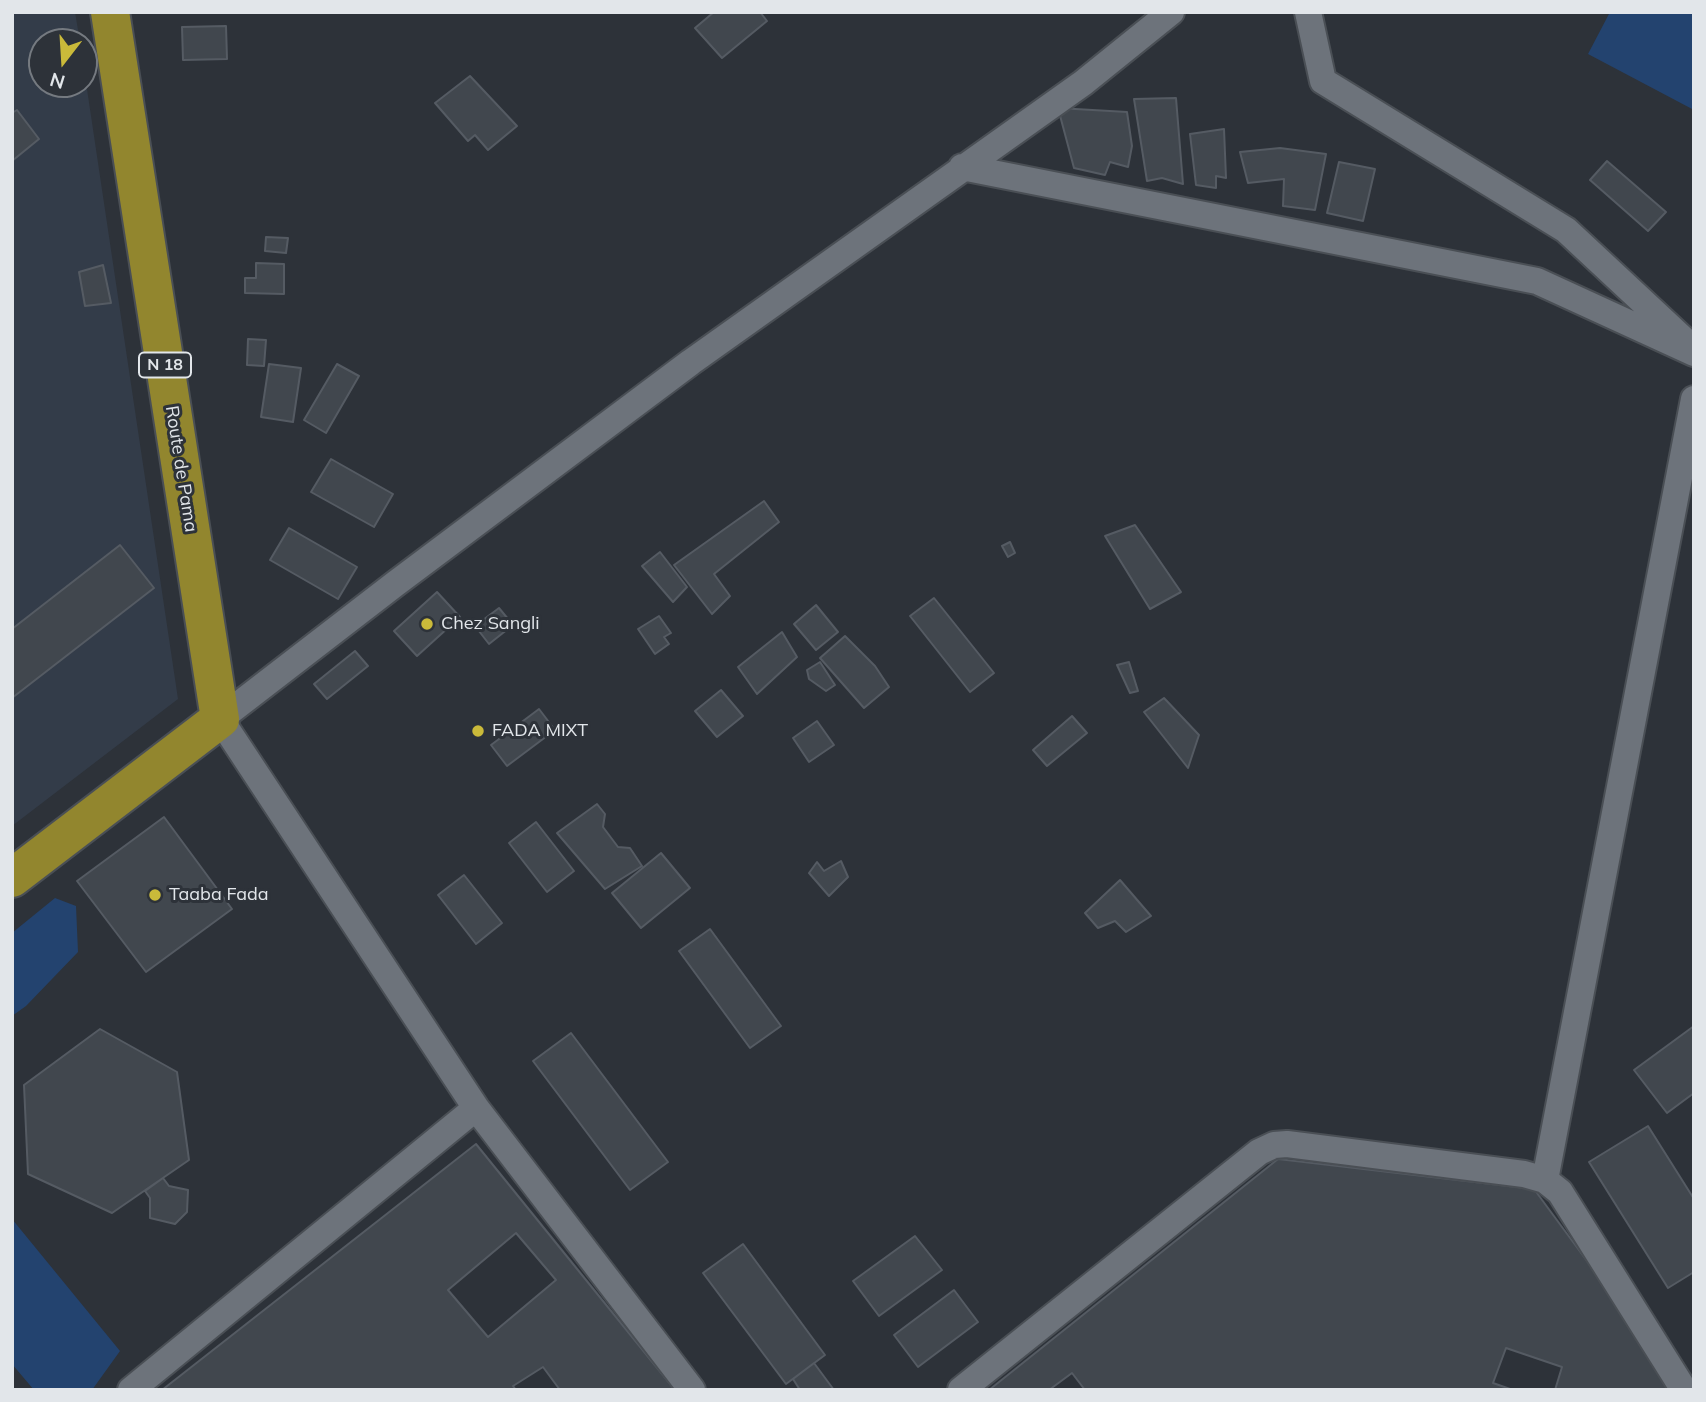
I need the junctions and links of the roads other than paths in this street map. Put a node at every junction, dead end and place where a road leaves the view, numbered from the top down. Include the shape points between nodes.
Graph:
1 (110, 12) edge
2 (1171, 12) edge
3 (1308, 12) edge
4 (962, 167) junction
5 (1694, 351) edge
6 (1694, 399) edge
7 (220, 719) junction
8 (12, 878) edge
9 (476, 1108) junction
10 (1545, 1180) junction
11 (131, 1390) edge
12 (692, 1390) edge
13 (961, 1390) edge
14 (1684, 1390) edge

1 - 7 highway, Route de Pama / N 18
2 - 4 street via 1083,83
3 - 5 street via 1323,80 1566,230
4 - 5 street via 1537,281
4 - 7 street via 669,379
6 - 10 street
7 - 8 highway
7 - 9 street
9 - 11 street
9 - 12 street
10 - 13 street via 1274,1145 1259,1152
10 - 14 street via 1560,1192

